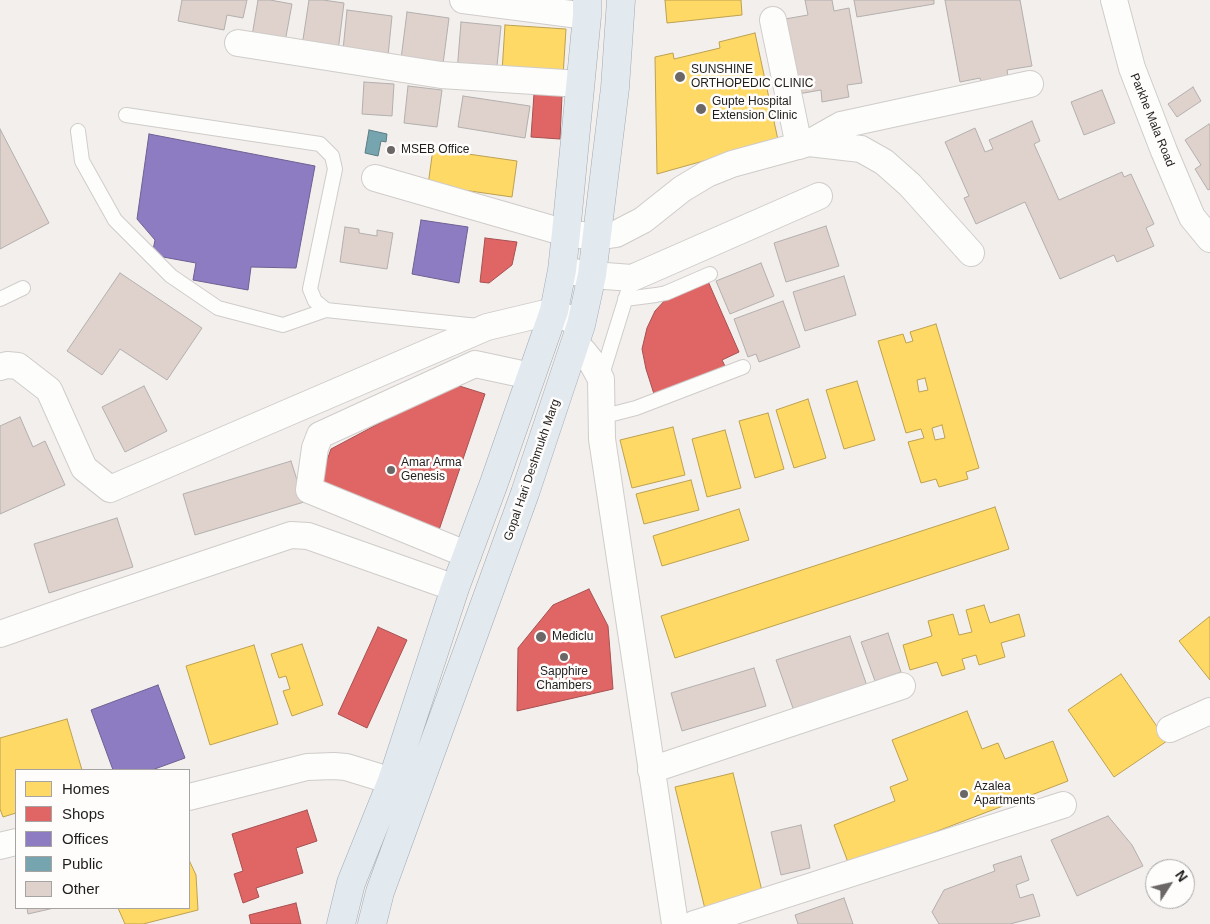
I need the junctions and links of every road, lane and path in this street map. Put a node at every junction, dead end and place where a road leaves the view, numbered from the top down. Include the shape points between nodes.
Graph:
1 (462, 0) edge
2 (621, 0) edge
3 (1114, 0) edge
4 (587, 8) edge
5 (773, 20) dead end
6 (238, 43) dead end
7 (580, 84) junction
8 (1030, 84) dead end
9 (126, 115) dead end
10 (78, 131) dead end
11 (804, 144) junction
12 (375, 178) dead end
13 (819, 196) dead end
14 (1201, 211) edge
15 (566, 233) junction
16 (596, 237) junction
17 (1210, 239) edge
18 (971, 253) dead end
19 (562, 270) junction
20 (710, 274) dead end
21 (592, 275) junction
22 (23, 288) dead end
23 (629, 289) junction
24 (0, 299) edge
25 (326, 310) junction
26 (554, 311) junction
27 (487, 327) junction
28 (578, 335) junction
29 (0, 367) edge
30 (743, 367) dead end
31 (531, 376) junction
32 (601, 379) junction
33 (601, 417) junction
34 (468, 555) junction
35 (455, 588) junction
36 (0, 634) edge
37 (902, 686) dead end
38 (1210, 710) edge
39 (1170, 729) dead end
40 (652, 770) junction
41 (392, 781) junction
42 (190, 797) edge
43 (1063, 805) dead end
44 (15, 842) edge
45 (0, 846) edge
46 (341, 924) edge
47 (372, 924) edge
48 (675, 924) edge
49 (694, 924) edge

1 - 4 street
2 - 16 main road, Gopal Hari Deshmukh Marg via 615,88
3 - 14 street, Parkhe Mala Road via 1132,68 1164,151
4 - 7 main road
5 - 11 street
6 - 7 street via 440,75
7 - 15 main road
8 - 11 street via 841,125
9 - 25 lane via 320,144 332,156 334,169 310,289 315,301
10 - 25 lane via 82,161 115,220 171,276 218,308 283,325
11 - 16 street via 707,174 643,220 616,234
11 - 18 street via 860,149 884,162 910,185
12 - 15 street
13 - 23 street
14 - 17 street, Parkhe Mala Road
15 - 16 street
15 - 19 main road
16 - 21 main road, Gopal Hari Deshmukh Marg
19 - 21 street
19 - 26 main road
20 - 23 lane via 656,295
21 - 23 street
21 - 28 main road, Gopal Hari Deshmukh Marg
22 - 24 lane
23 - 32 lane
25 - 27 lane
26 - 27 street
26 - 28 street
26 - 31 main road
27 - 29 street via 110,489 84,468 49,390 18,366
28 - 32 street via 583,351
28 - 47 main road, Gopal Hari Deshmukh Marg via 522,503 380,892
30 - 33 lane via 636,408
31 - 34 main road
31 - 34 street via 475,364 320,435 315,448 309,490
32 - 33 street
33 - 40 street
34 - 35 main road
35 - 36 street via 308,536 291,535
35 - 41 main road
37 - 40 street
38 - 39 street
40 - 48 street
41 - 42 street via 346,767 307,767
41 - 46 main road via 351,883
43 - 49 street
44 - 45 street

